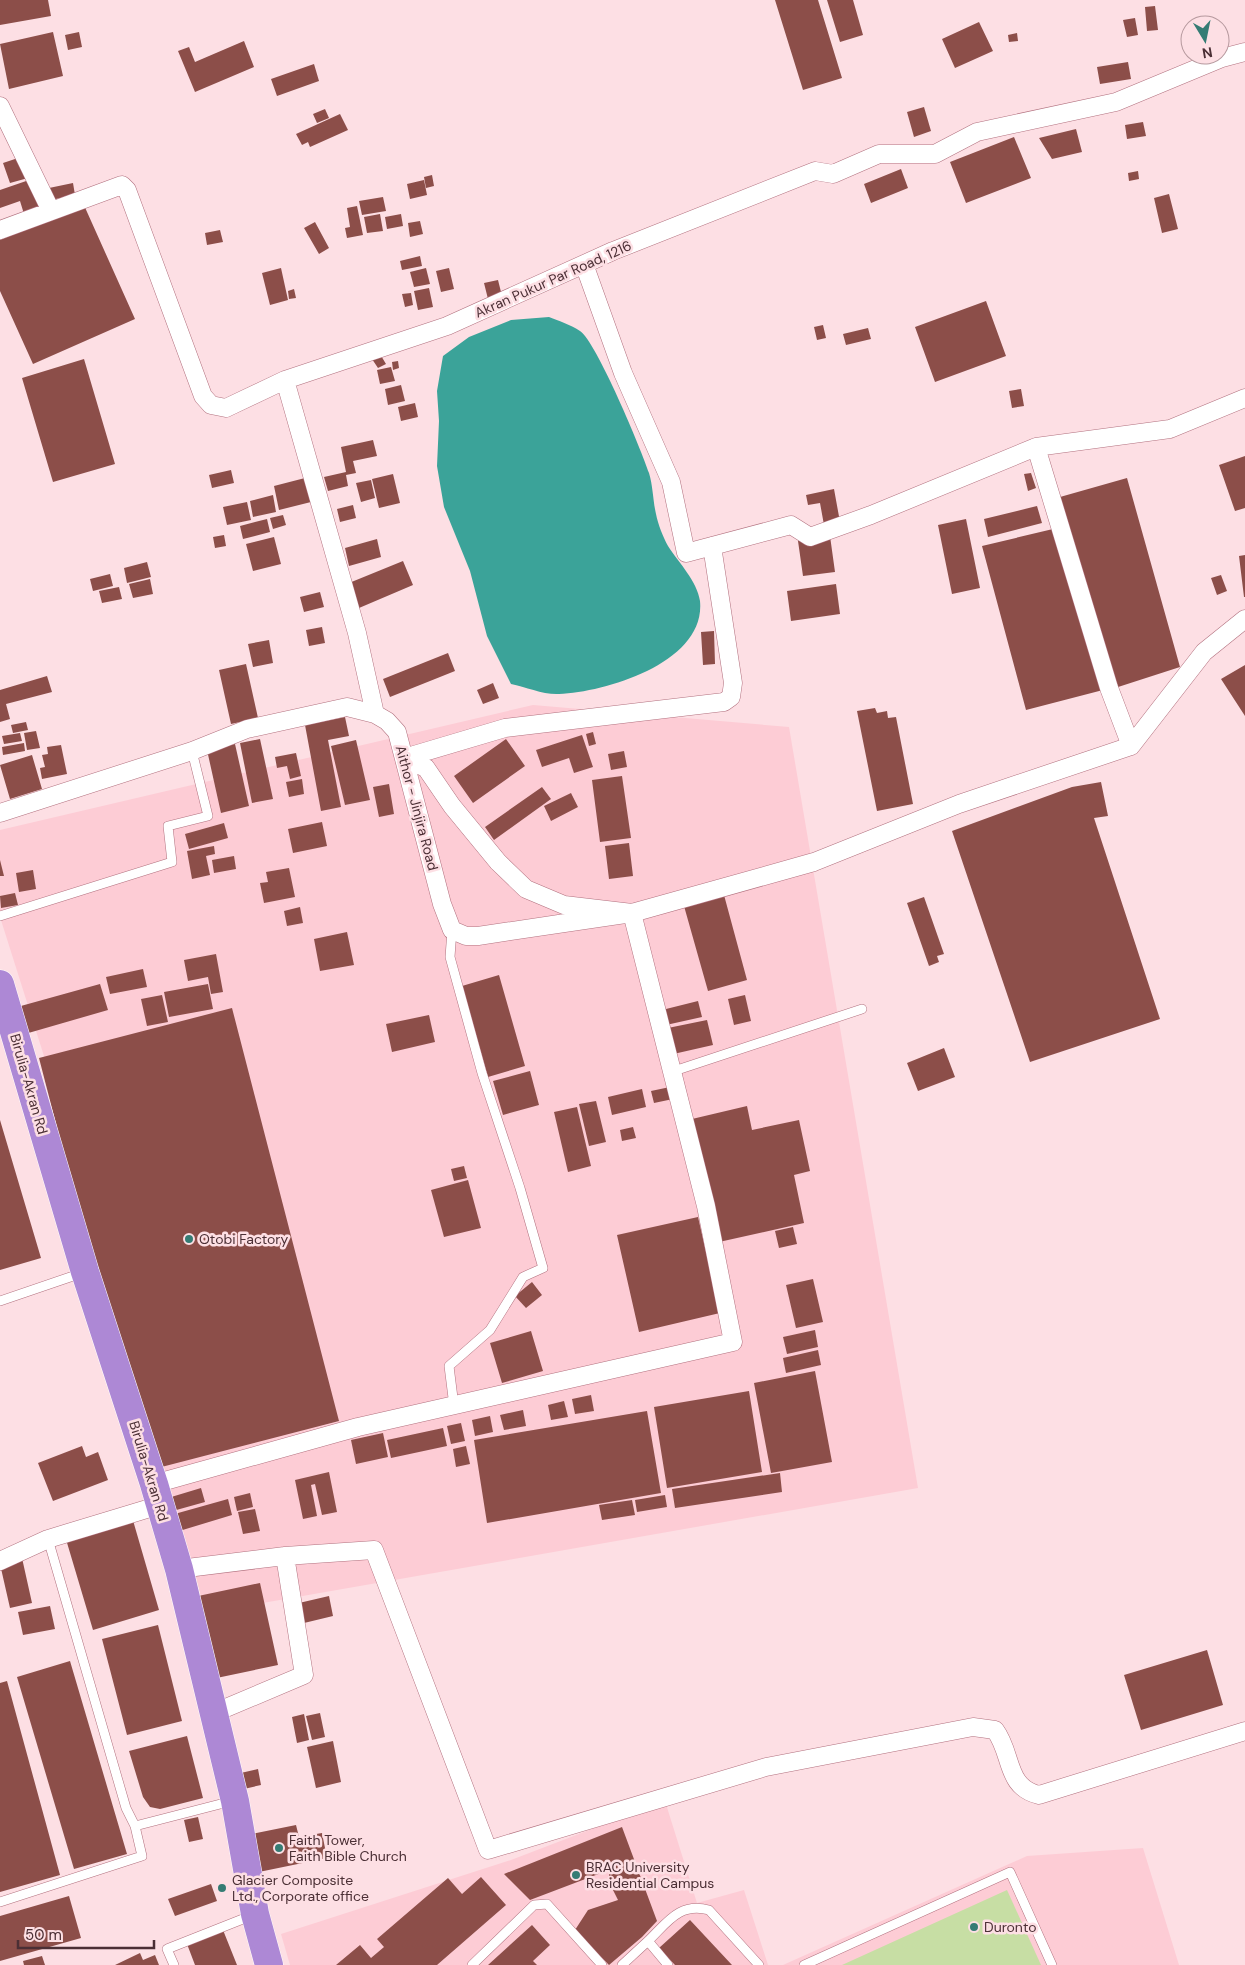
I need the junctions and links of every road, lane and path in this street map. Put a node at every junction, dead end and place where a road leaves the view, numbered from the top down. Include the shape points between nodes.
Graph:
1 (1245, 52) edge
2 (0, 106) edge
3 (51, 211) junction
4 (0, 230) edge
5 (584, 264) junction
6 (285, 380) junction
7 (1245, 398) edge
8 (1036, 447) junction
9 (712, 546) junction
10 (1245, 619) edge
11 (375, 714) junction
12 (1131, 746) junction
13 (192, 751) junction
14 (404, 758) junction
15 (0, 813) edge
16 (632, 913) junction
17 (0, 916) edge
18 (452, 930) junction
19 (2, 997) edge
20 (862, 1009) dead end
21 (671, 1072) junction
22 (85, 1272) junction
23 (0, 1300) edge
24 (454, 1406) junction
25 (157, 1494) junction
26 (48, 1539) junction
27 (284, 1556) junction
28 (0, 1561) edge
29 (179, 1569) junction
30 (214, 1713) junction
31 (1245, 1731) edge
32 (235, 1801) junction
33 (135, 1826) junction
34 (0, 1902) edge
35 (255, 1914) junction
36 (648, 1941) junction
37 (174, 1965) edge
38 (269, 1965) edge
39 (472, 1965) edge
40 (602, 1965) edge
41 (622, 1965) edge
42 (668, 1965) edge
43 (759, 1965) edge
44 (804, 1965) edge
45 (1052, 1965) edge

1 - 5 street, Akran Pukur Par Road, 1216 via 1222,58 1116,102 977,132 935,154 880,154 833,174 815,171
2 - 3 street
3 - 4 street, Akran Pukur Par Road, 1216
3 - 6 street, Akran Pukur Par Road, 1216 via 112,187 122,185 127,190 203,396 211,405 226,408
5 - 6 street, Akran Pukur Par Road, 1216 via 447,326
5 - 9 street via 623,373 671,482 686,553
6 - 11 street via 357,633
7 - 8 street via 1170,429
8 - 9 street via 810,537 791,525
8 - 12 street via 1108,688
9 - 14 street via 733,683 731,696 724,702 505,728
10 - 12 street via 1204,652
11 - 13 street, Aithor - Jinjira Road via 347,707 247,729
11 - 14 street, Aithor - Jinjira Road via 397,732
12 - 16 street via 959,804 814,862
13 - 15 street, Aithor - Jinjira Road
13 - 17 lane via 208,816 168,826 172,862
14 - 16 street via 426,768 498,862 526,889 564,905
14 - 18 street, Aithor - Jinjira Road via 442,904
16 - 18 street via 478,936 466,936
16 - 21 street
18 - 24 lane via 450,957 543,1268 523,1277 490,1330 449,1366
19 - 22 highway, Birulia-Akran Rd
20 - 21 lane
21 - 24 street via 706,1206 733,1342
22 - 23 lane
22 - 25 highway, Birulia-Akran Rd
24 - 25 street via 358,1427
25 - 26 street
25 - 29 highway, Birulia-Akran Rd
26 - 28 street
26 - 33 lane via 126,1808
27 - 29 street
27 - 30 street via 304,1675
27 - 31 street via 374,1550 488,1850 766,1767 973,1727 995,1730 1003,1740 1014,1780 1025,1792 1039,1795
29 - 30 highway, Birulia-Akran Rd
30 - 32 highway, Birulia-Akran Rd
32 - 33 lane
32 - 35 highway, Birulia-Akran Rd
33 - 34 lane via 142,1856
35 - 37 lane via 167,1949
35 - 38 highway, Birulia-Akran Rd
36 - 41 lane
36 - 42 lane
36 - 43 lane via 678,1912 700,1907 709,1910
39 - 40 lane via 534,1905 540,1903 547,1904
44 - 45 lane via 1010,1872

